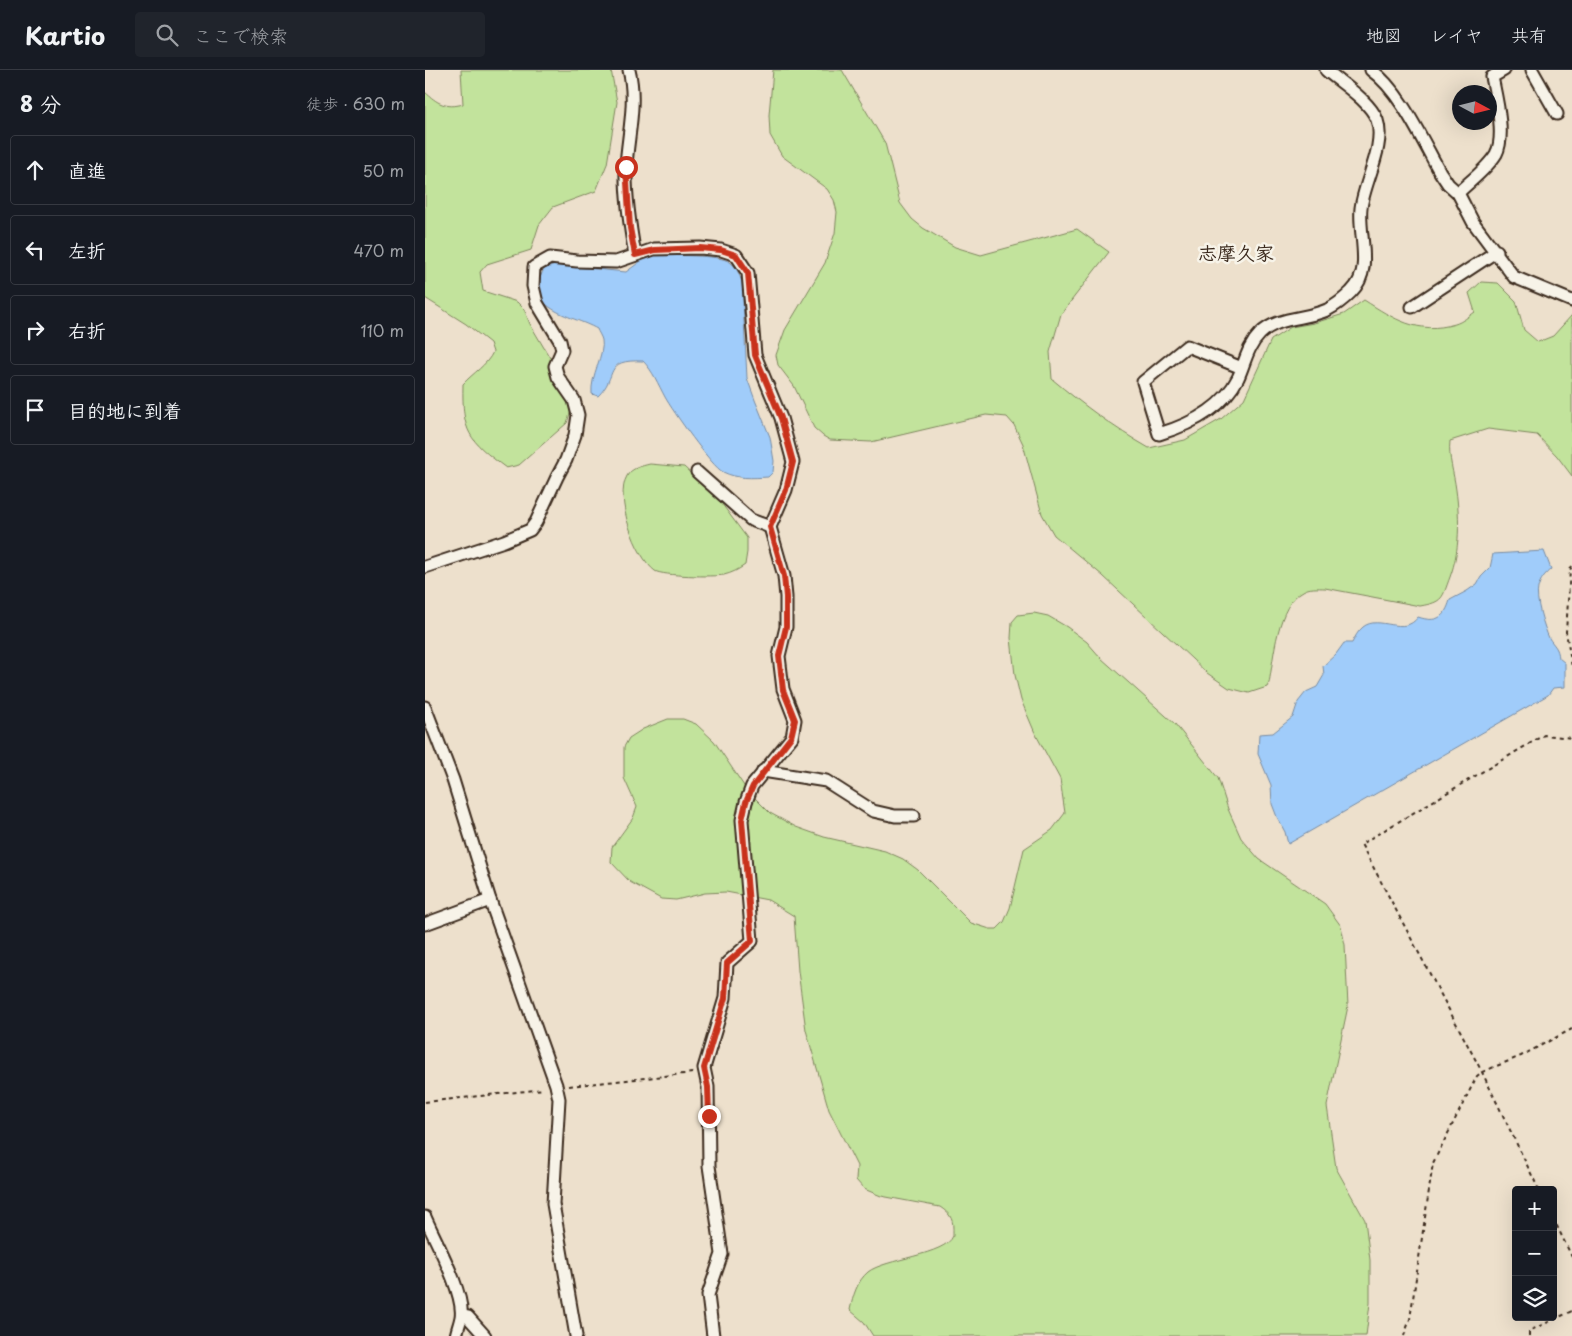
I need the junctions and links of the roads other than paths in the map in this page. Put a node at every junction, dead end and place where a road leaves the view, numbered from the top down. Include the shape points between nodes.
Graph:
1 (629, 70) edge
2 (1326, 70) edge
3 (1371, 70) edge
4 (1504, 70) edge
5 (1532, 70) edge
6 (1557, 114) dead end
7 (1458, 193) junction
8 (1497, 251) junction
9 (635, 255) junction
10 (1572, 301) edge
11 (1412, 307) dead end
12 (1242, 368) junction
13 (697, 472) dead end
14 (770, 527) junction
15 (425, 566) edge
16 (425, 706) edge
17 (763, 771) junction
18 (914, 816) dead end
19 (490, 900) junction
20 (425, 924) edge
21 (425, 1218) edge
22 (462, 1316) junction
23 (456, 1336) edge
24 (485, 1336) edge
25 (575, 1336) edge
26 (713, 1336) edge

1 - 9 street via 634,100 626,167
2 - 12 street via 1364,102 1378,124 1380,139 1361,211 1364,258 1360,281 1352,292 1327,310 1281,321 1259,334
3 - 7 street via 1395,95 1440,172
4 - 7 street via 1492,78 1499,111 1497,153
5 - 6 street
7 - 8 street via 1473,222
8 - 10 street via 1514,277
8 - 11 street
9 - 14 street via 655,250 721,250 736,255 748,273 755,355 781,418 793,462 786,490
9 - 15 street via 616,262 550,258 534,268 533,286 537,303 562,350 555,366 558,377 574,400 578,416 566,460 530,530
12 - 12 street via 1229,391 1215,406 1159,434 1143,382 1187,346
13 - 14 street via 751,520
14 - 17 street via 784,576 786,597 786,627 779,656 783,690 795,720 791,737
16 - 19 street via 453,780
17 - 18 street via 826,781 873,811
17 - 26 street via 746,802 742,820 752,941 727,963 725,998 704,1068 708,1087 709,1166 722,1254 708,1295
19 - 20 street
19 - 25 street via 559,1099 553,1204
21 - 22 street via 456,1288
22 - 23 street
22 - 24 street via 468,1317

